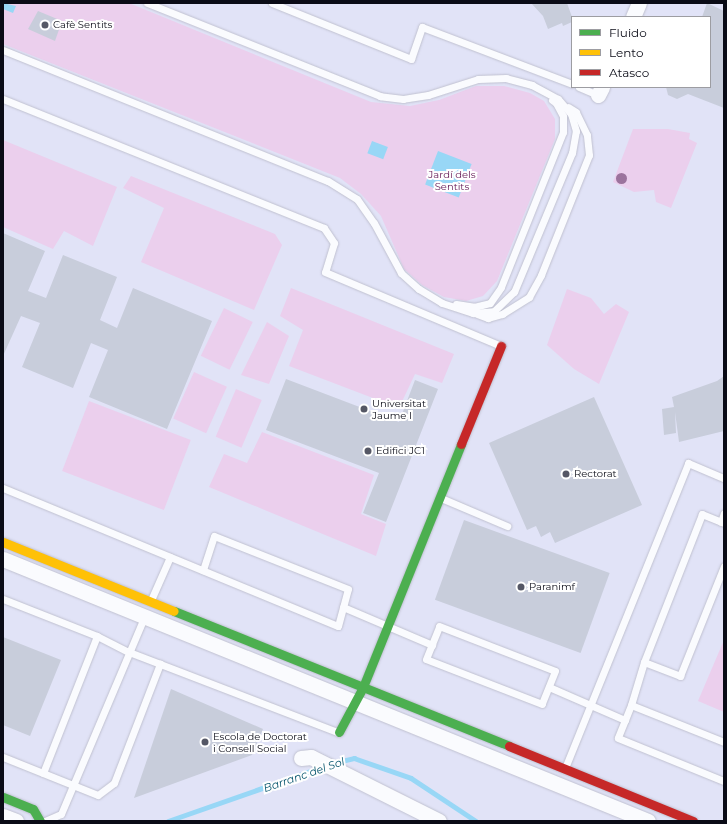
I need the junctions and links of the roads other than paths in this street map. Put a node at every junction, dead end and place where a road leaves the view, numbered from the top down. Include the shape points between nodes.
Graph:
1 (147, 3) edge
2 (272, 3) edge
3 (639, 3) edge
4 (633, 16) edge
5 (3, 50) edge
6 (506, 78) junction
7 (571, 84) edge
8 (584, 88) edge
9 (600, 91) edge
10 (3, 99) edge
11 (562, 104) junction
12 (442, 303) junction
13 (473, 313) junction
14 (498, 344) joint
15 (724, 478) edge
16 (3, 488) edge
17 (439, 497) junction
18 (724, 513) edge
19 (722, 522) edge
20 (507, 526) dead end
21 (3, 542) edge
22 (170, 557) junction
23 (3, 559) edge
24 (724, 566) edge
25 (203, 570) junction
26 (3, 599) edge
27 (150, 602) junction
28 (343, 607) junction
29 (144, 616) junction
30 (388, 627) junction
31 (97, 636) junction
32 (432, 645) junction
33 (129, 652) junction
34 (644, 662) junction
35 (160, 664) junction
36 (363, 687) junction
37 (549, 687) junction
38 (356, 703) junction
39 (590, 705) junction
40 (631, 705) junction
41 (625, 720) junction
42 (339, 732) joint
43 (724, 742) edge
44 (3, 757) edge
45 (301, 758) dead end
46 (564, 770) junction
47 (43, 773) junction
48 (724, 781) edge
49 (73, 785) junction
50 (558, 785) junction
51 (3, 796) edge
52 (3, 816) edge
53 (16, 821) edge
54 (40, 821) edge
55 (45, 821) edge
56 (439, 821) edge
57 (648, 821) edge
58 (693, 821) edge

1 - 6 lane via 380,96 415,97 478,80
2 - 7 lane via 411,59 422,27
3 - 4 street
5 - 12 lane via 328,181 357,199 402,272 419,289
6 - 11 lane via 532,85 558,99
6 - 12 lane via 556,102 563,116 563,132 501,287 490,303 474,306
8 - 9 lane
10 - 14 lane via 324,228 334,243 325,272
11 - 13 lane via 571,114 576,131 572,153 514,292 494,311
11 - 13 lane via 576,112 587,135 589,155 541,275 529,297 502,314 488,318
12 - 13 lane
14 - 17 street
15 - 39 lane via 688,463
16 - 22 lane
17 - 20 lane
17 - 30 street
18 - 19 lane
19 - 34 lane via 702,514
21 - 27 street
22 - 25 lane
22 - 27 lane
23 - 29 street
24 - 34 lane via 680,676
25 - 28 lane via 338,626
25 - 28 lane via 214,536 348,589
26 - 31 lane
27 - 29 lane
27 - 36 street
28 - 30 lane
29 - 33 lane
29 - 38 street
30 - 32 lane
30 - 36 street
31 - 33 lane
31 - 47 lane
32 - 37 lane via 426,659 542,704
32 - 37 lane via 439,626 555,671
33 - 35 lane
33 - 49 lane
34 - 40 lane
35 - 42 lane
35 - 49 lane via 114,783 98,795
36 - 38 street
36 - 46 street
37 - 39 lane
38 - 42 street
38 - 50 street
39 - 41 lane
39 - 46 lane
40 - 41 lane
40 - 43 lane
41 - 48 lane via 618,738
44 - 47 lane
45 - 56 street via 311,758
46 - 50 lane
46 - 58 street
47 - 49 lane
49 - 55 lane via 61,814
50 - 57 street
51 - 54 street via 33,809
52 - 53 street

